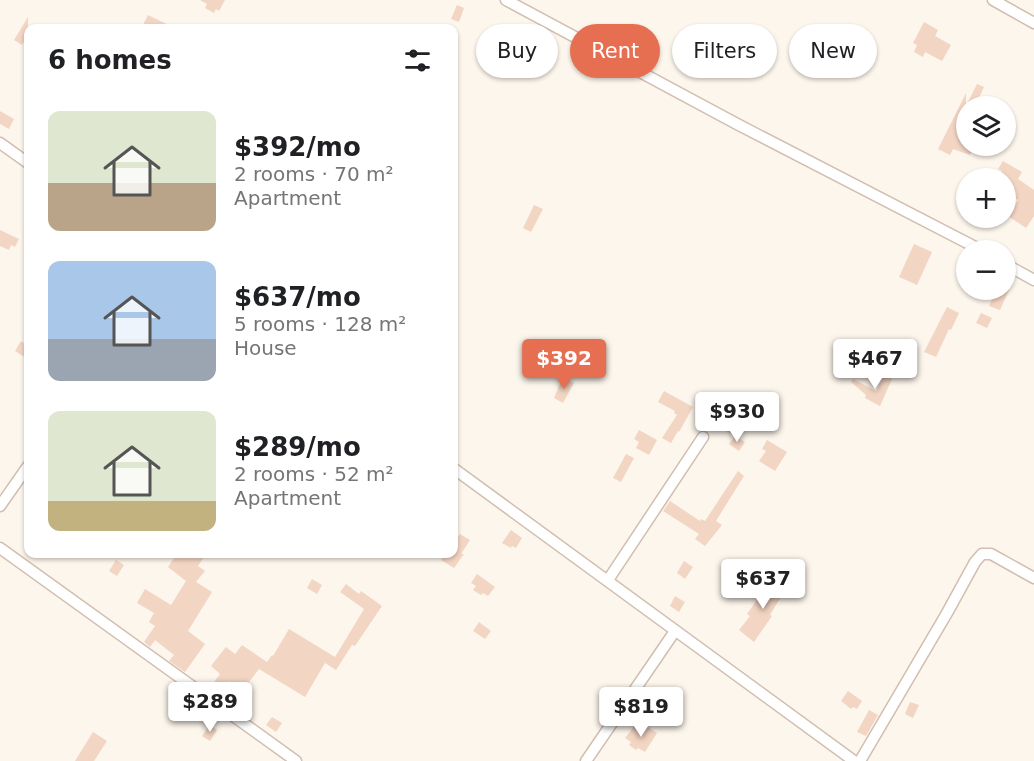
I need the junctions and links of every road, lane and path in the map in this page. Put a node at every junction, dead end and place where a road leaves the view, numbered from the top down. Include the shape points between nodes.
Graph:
1 (506, 0) edge
2 (993, 0) edge
3 (1034, 23) edge
4 (0, 143) edge
5 (24, 160) edge
6 (962, 240) edge
7 (1016, 270) edge
8 (1034, 280) edge
9 (703, 437) dead end
10 (24, 472) edge
11 (458, 472) edge
12 (0, 506) edge
13 (0, 548) edge
14 (1034, 578) edge
15 (608, 580) junction
16 (675, 631) junction
17 (296, 761) edge
18 (586, 761) edge
19 (854, 761) edge
20 (860, 761) edge

1 - 6 street
2 - 3 street
4 - 5 street
7 - 8 street
9 - 15 street
10 - 12 street
11 - 15 street
13 - 17 street
14 - 20 street via 991,554 979,557
15 - 16 street
16 - 18 street
16 - 19 street

